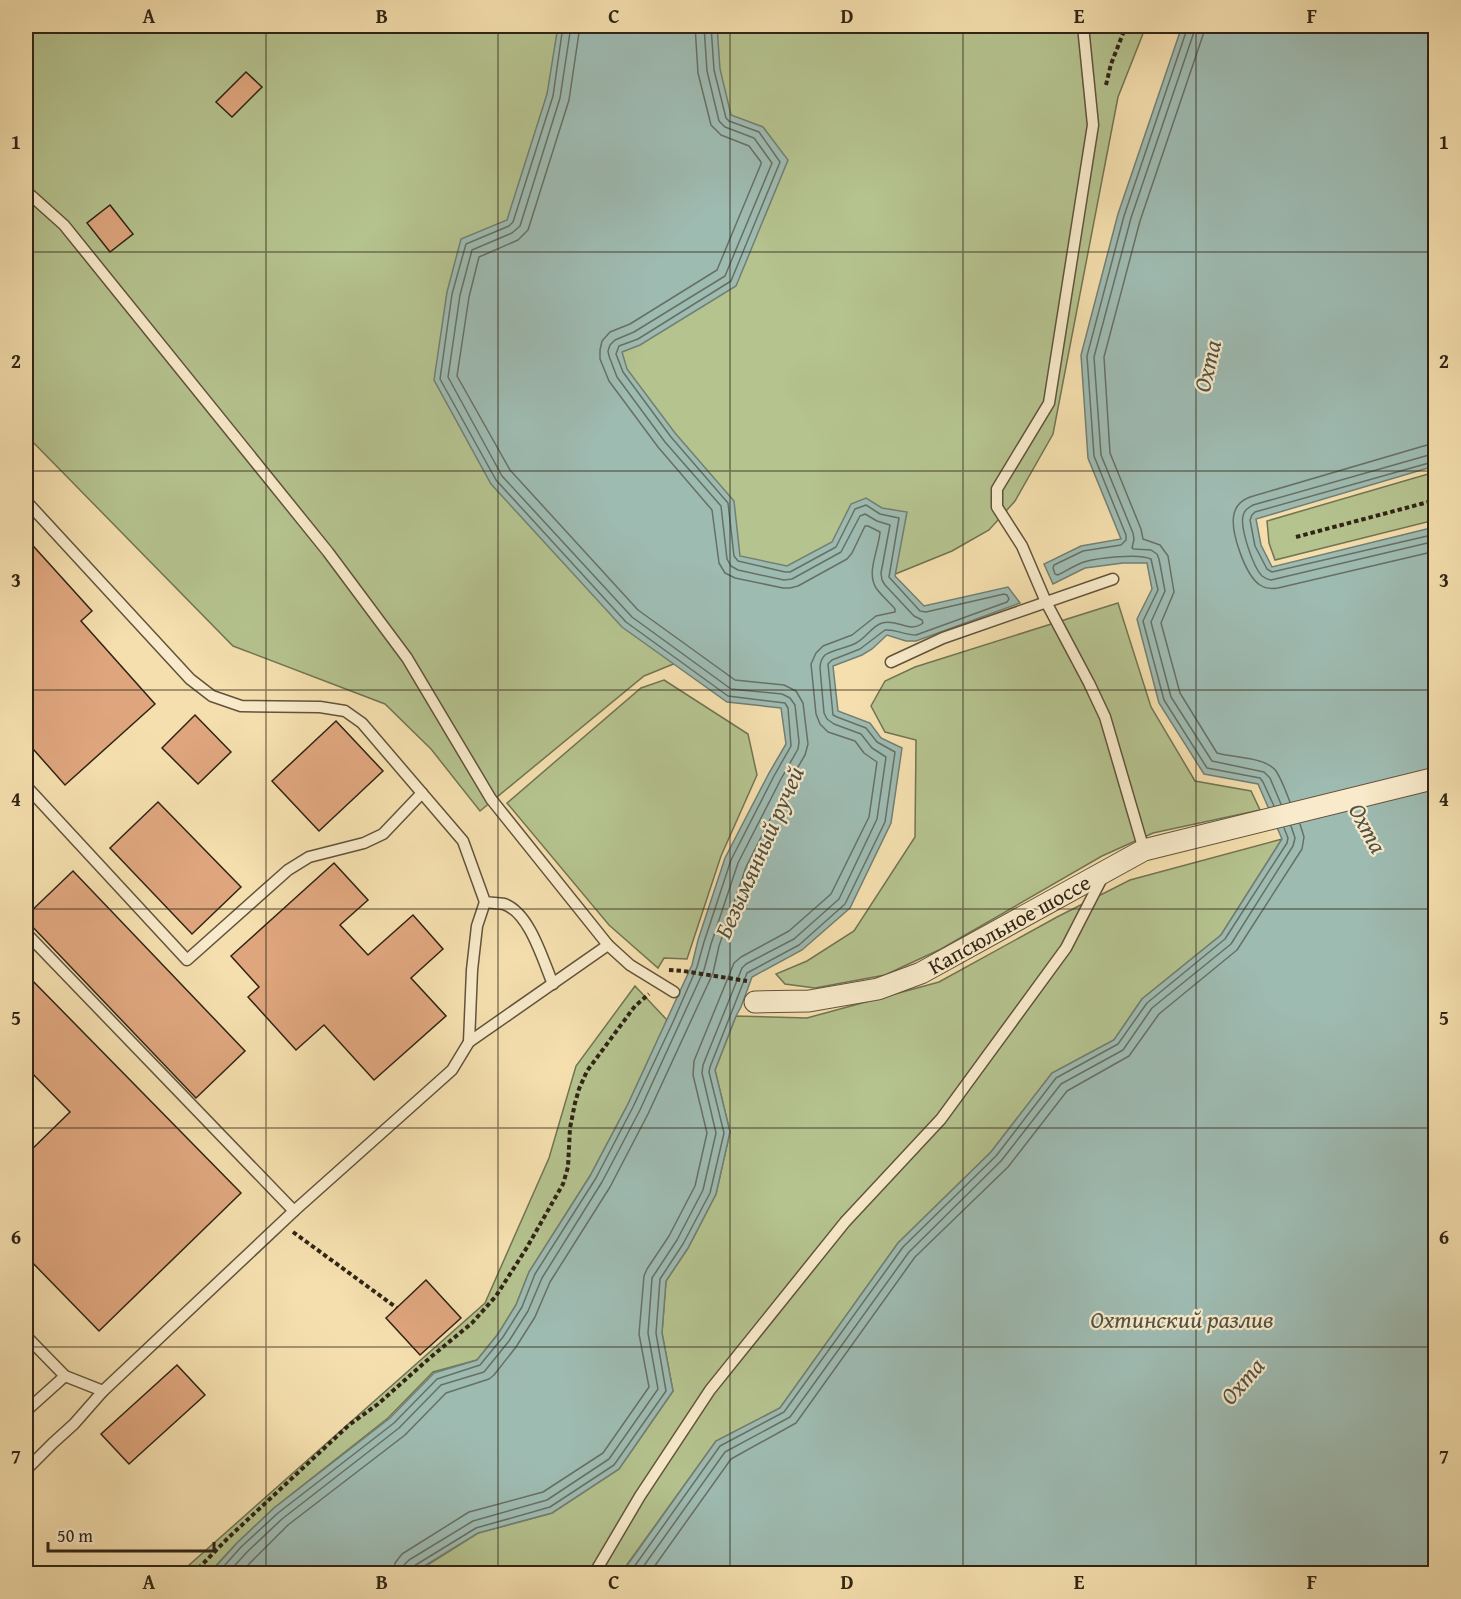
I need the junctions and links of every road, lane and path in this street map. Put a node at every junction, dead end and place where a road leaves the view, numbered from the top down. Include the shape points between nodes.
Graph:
1 (1083, 26) edge
2 (1126, 26) edge
3 (1105, 90) dead end
4 (26, 192) edge
5 (1436, 500) edge
6 (26, 501) edge
7 (1296, 537) dead end
8 (1113, 579) dead end
9 (1046, 602) junction
10 (891, 662) dead end
11 (1436, 778) edge
12 (26, 786) edge
13 (422, 793) junction
14 (1144, 850) junction
15 (1107, 870) junction
16 (485, 902) junction
17 (26, 933) edge
18 (609, 945) junction
19 (669, 969) dead end
20 (553, 984) junction
21 (661, 985) junction
22 (674, 992) dead end
23 (753, 992) joint
24 (469, 1042) junction
25 (294, 1211) junction
26 (282, 1223) junction
27 (397, 1308) dead end
28 (26, 1336) edge
29 (65, 1376) junction
30 (103, 1391) junction
31 (26, 1411) edge
32 (26, 1470) edge
33 (193, 1574) edge
34 (594, 1574) edge

1 - 9 lane via 1093,125 1048,403 997,489 997,507 1022,546
2 - 3 path
4 - 18 lane via 64,225 327,552 407,658 491,799
5 - 7 path
6 - 13 lane via 190,679 212,696 241,706 345,711 362,723
8 - 9 lane
9 - 10 lane via 943,638
9 - 14 lane via 1105,717
11 - 14 street, Капсюльное шоссе
12 - 13 lane via 187,960 288,870 309,857 383,834
13 - 16 lane via 463,841
14 - 15 street, Капсюльное шоссе
15 - 23 street, Капсюльное шоссе via 921,973 878,989 809,1001
15 - 34 lane via 1066,948 941,1119 845,1222 710,1390
16 - 20 lane via 505,904 519,914 532,932
16 - 24 lane via 477,926
17 - 25 lane
18 - 20 lane
18 - 21 lane via 630,965
19 - 23 path
20 - 24 lane
21 - 22 lane
21 - 33 path via 635,1006 587,1071 575,1103 563,1184 496,1296 472,1323 340,1433
24 - 25 lane via 452,1070
25 - 26 lane
26 - 27 path
26 - 30 lane
28 - 29 lane
29 - 30 lane
29 - 31 lane
30 - 32 lane

